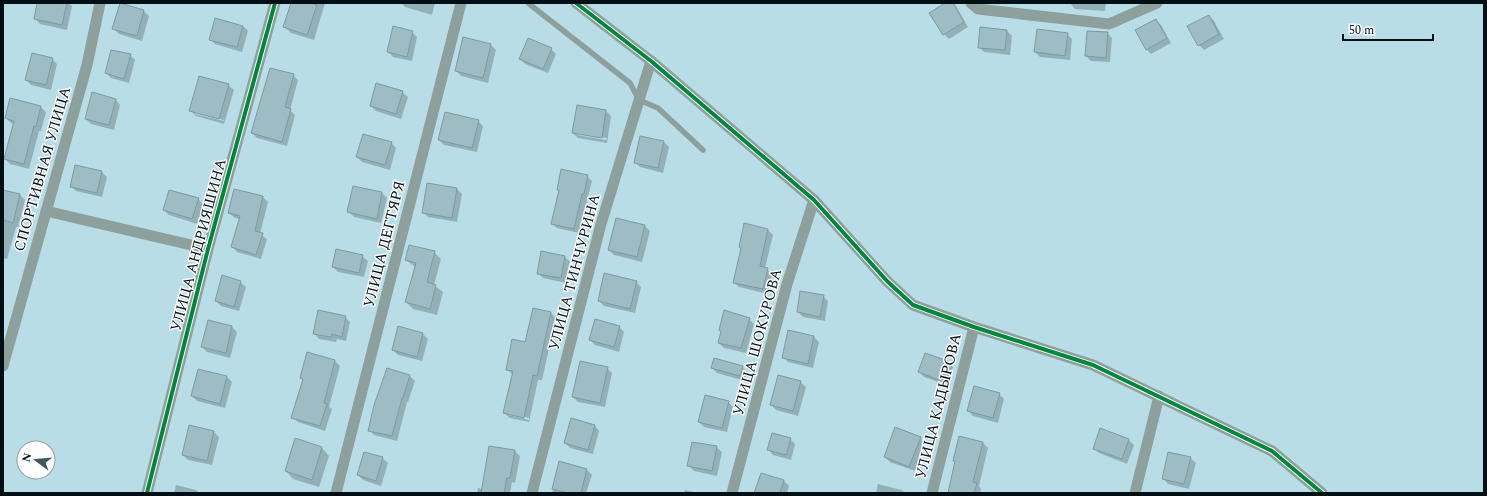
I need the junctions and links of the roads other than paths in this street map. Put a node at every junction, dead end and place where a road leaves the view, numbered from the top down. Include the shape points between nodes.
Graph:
1 (100, 3) edge
2 (275, 3) edge
3 (461, 3) edge
4 (528, 3) edge
5 (576, 3) edge
6 (971, 3) edge
7 (1157, 3) edge
8 (651, 61) junction
9 (640, 100) junction
10 (703, 150) dead end
11 (814, 200) junction
12 (46, 211) junction
13 (208, 249) junction
14 (974, 327) junction
15 (3, 366) edge
16 (1159, 396) junction
17 (147, 493) edge
18 (336, 493) edge
19 (532, 493) edge
20 (732, 493) edge
21 (932, 493) edge
22 (1135, 493) edge
23 (1322, 493) edge

1 - 12 street, СПОРТИВНАЯ УЛИЦА via 87,65
2 - 13 street, УЛИЦА АНДРИЯШИНА
3 - 18 street, УЛИЦА ДЕГТЯРЯ
4 - 9 lane via 630,83
5 - 8 street
6 - 7 street via 978,9 1109,24
8 - 9 street, УЛИЦА ТИНЧУРИНА
8 - 11 street
9 - 10 lane via 658,108
9 - 19 street, УЛИЦА ТИНЧУРИНА via 601,224
11 - 14 street via 887,281 913,305
11 - 20 street, УЛИЦА ШОКУРОВА via 787,284
12 - 13 street
12 - 15 street, СПОРТИВНАЯ УЛИЦА
13 - 17 street, УЛИЦА АНДРИЯШИНА
14 - 16 street via 1093,365
14 - 21 street, УЛИЦА КАДЫРОВА
16 - 22 street
16 - 23 street via 1272,451

